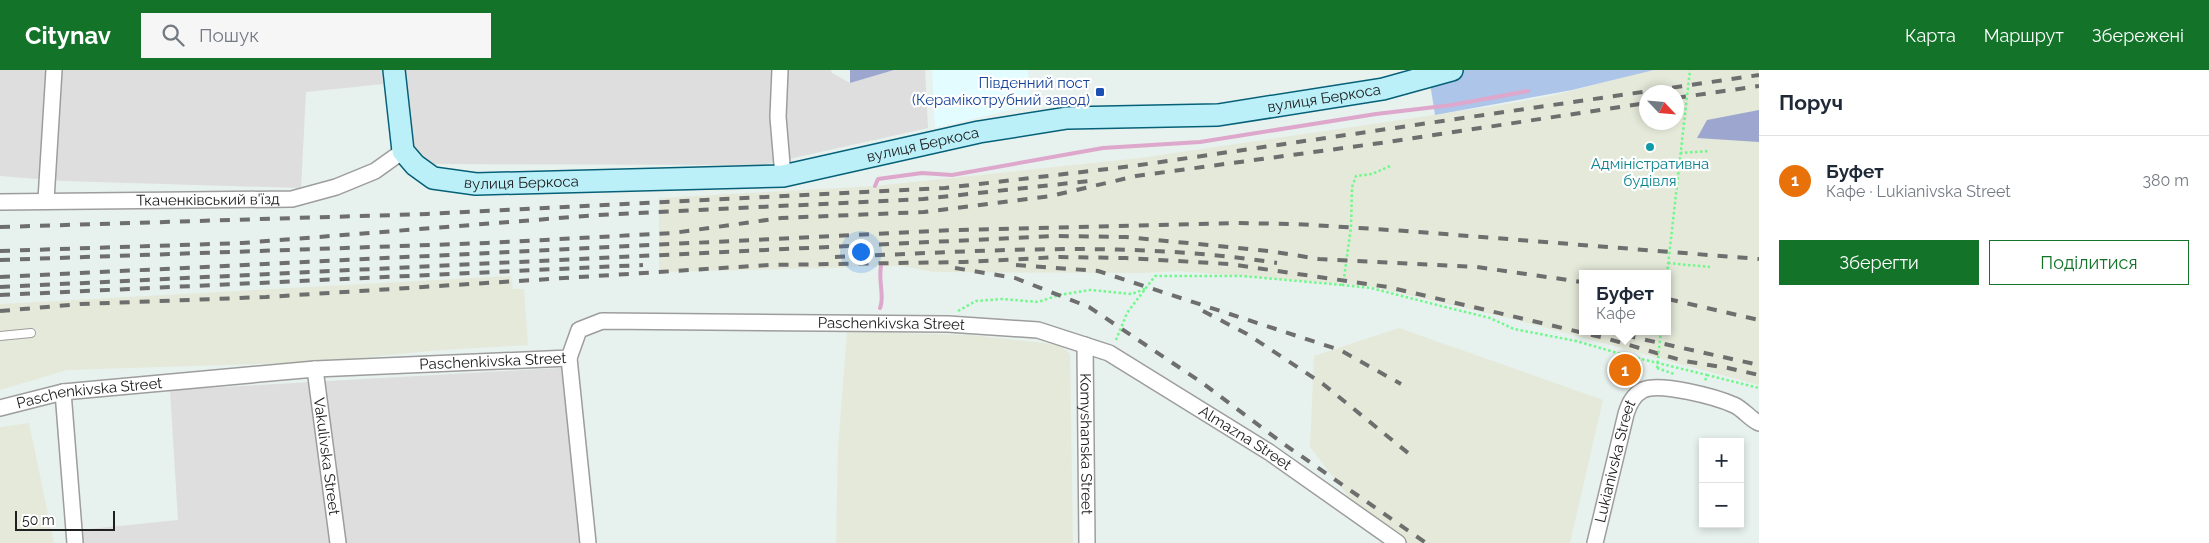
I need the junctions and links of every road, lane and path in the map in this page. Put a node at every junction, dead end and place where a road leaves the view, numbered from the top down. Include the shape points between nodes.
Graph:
1 (54, 70) edge
2 (394, 70) edge
3 (780, 70) edge
4 (1452, 70) edge
5 (1690, 70) edge
6 (1429, 74) edge
7 (403, 151) junction
8 (1710, 151) dead end
9 (1680, 153) junction
10 (1390, 166) dead end
11 (783, 176) junction
12 (46, 200) junction
13 (0, 202) edge
14 (1668, 263) junction
15 (1710, 267) dead end
16 (1667, 270) edge
17 (1343, 285) junction
18 (1148, 288) junction
19 (948, 324) junction
20 (31, 333) dead end
21 (1661, 335) edge
22 (0, 336) edge
23 (1085, 345) junction
24 (1109, 353) junction
25 (569, 358) junction
26 (1657, 368) dead end
27 (315, 369) junction
28 (1707, 374) junction
29 (1704, 384) dead end
30 (1759, 388) edge
31 (64, 392) junction
32 (0, 408) edge
33 (1759, 423) edge
34 (75, 543) edge
35 (338, 543) edge
36 (588, 543) edge
37 (1087, 543) edge
38 (1398, 543) edge
39 (1595, 543) edge

1 - 12 street
2 - 7 street
3 - 11 street via 778,117
4 - 6 street, вулиця Беркоса
5 - 9 path, bridge
6 - 11 street, вулиця Беркоса via 1383,88 1218,115 1066,118 979,132
7 - 11 street, вулиця Беркоса via 433,178 476,184
7 - 12 street, Ткаченківський в'їзд via 375,172 292,199
8 - 9 path
9 - 14 path, bridge
10 - 17 path via 1372,174 1356,176 1352,187 1351,227
12 - 13 street, Ткаченківський в'їзд
14 - 15 path
14 - 16 path, bridge
17 - 18 path via 1242,276 1155,276
17 - 28 path via 1371,288 1490,318 1514,329
18 - 19 path via 1132,294 1090,290 1038,302 976,301 957,311
18 - 24 path via 1128,313
19 - 23 street, Paschenkivska Street via 1038,330
19 - 25 street, Paschenkivska Street via 602,321 579,330
20 - 22 lane
21 - 26 path, bridge
23 - 24 street, Almazna Street
23 - 37 street, Komyshanska Street
24 - 38 street, Almazna Street via 1269,452
25 - 27 street, Paschenkivska Street
25 - 36 street
27 - 31 street, Paschenkivska Street
27 - 35 street, Vakulivska Street
28 - 29 path
28 - 30 path
31 - 32 street, Paschenkivska Street
31 - 34 street
33 - 39 street, Lukianivska Street via 1735,405 1701,396 1662,388 1644,389 1637,394 1626,414

